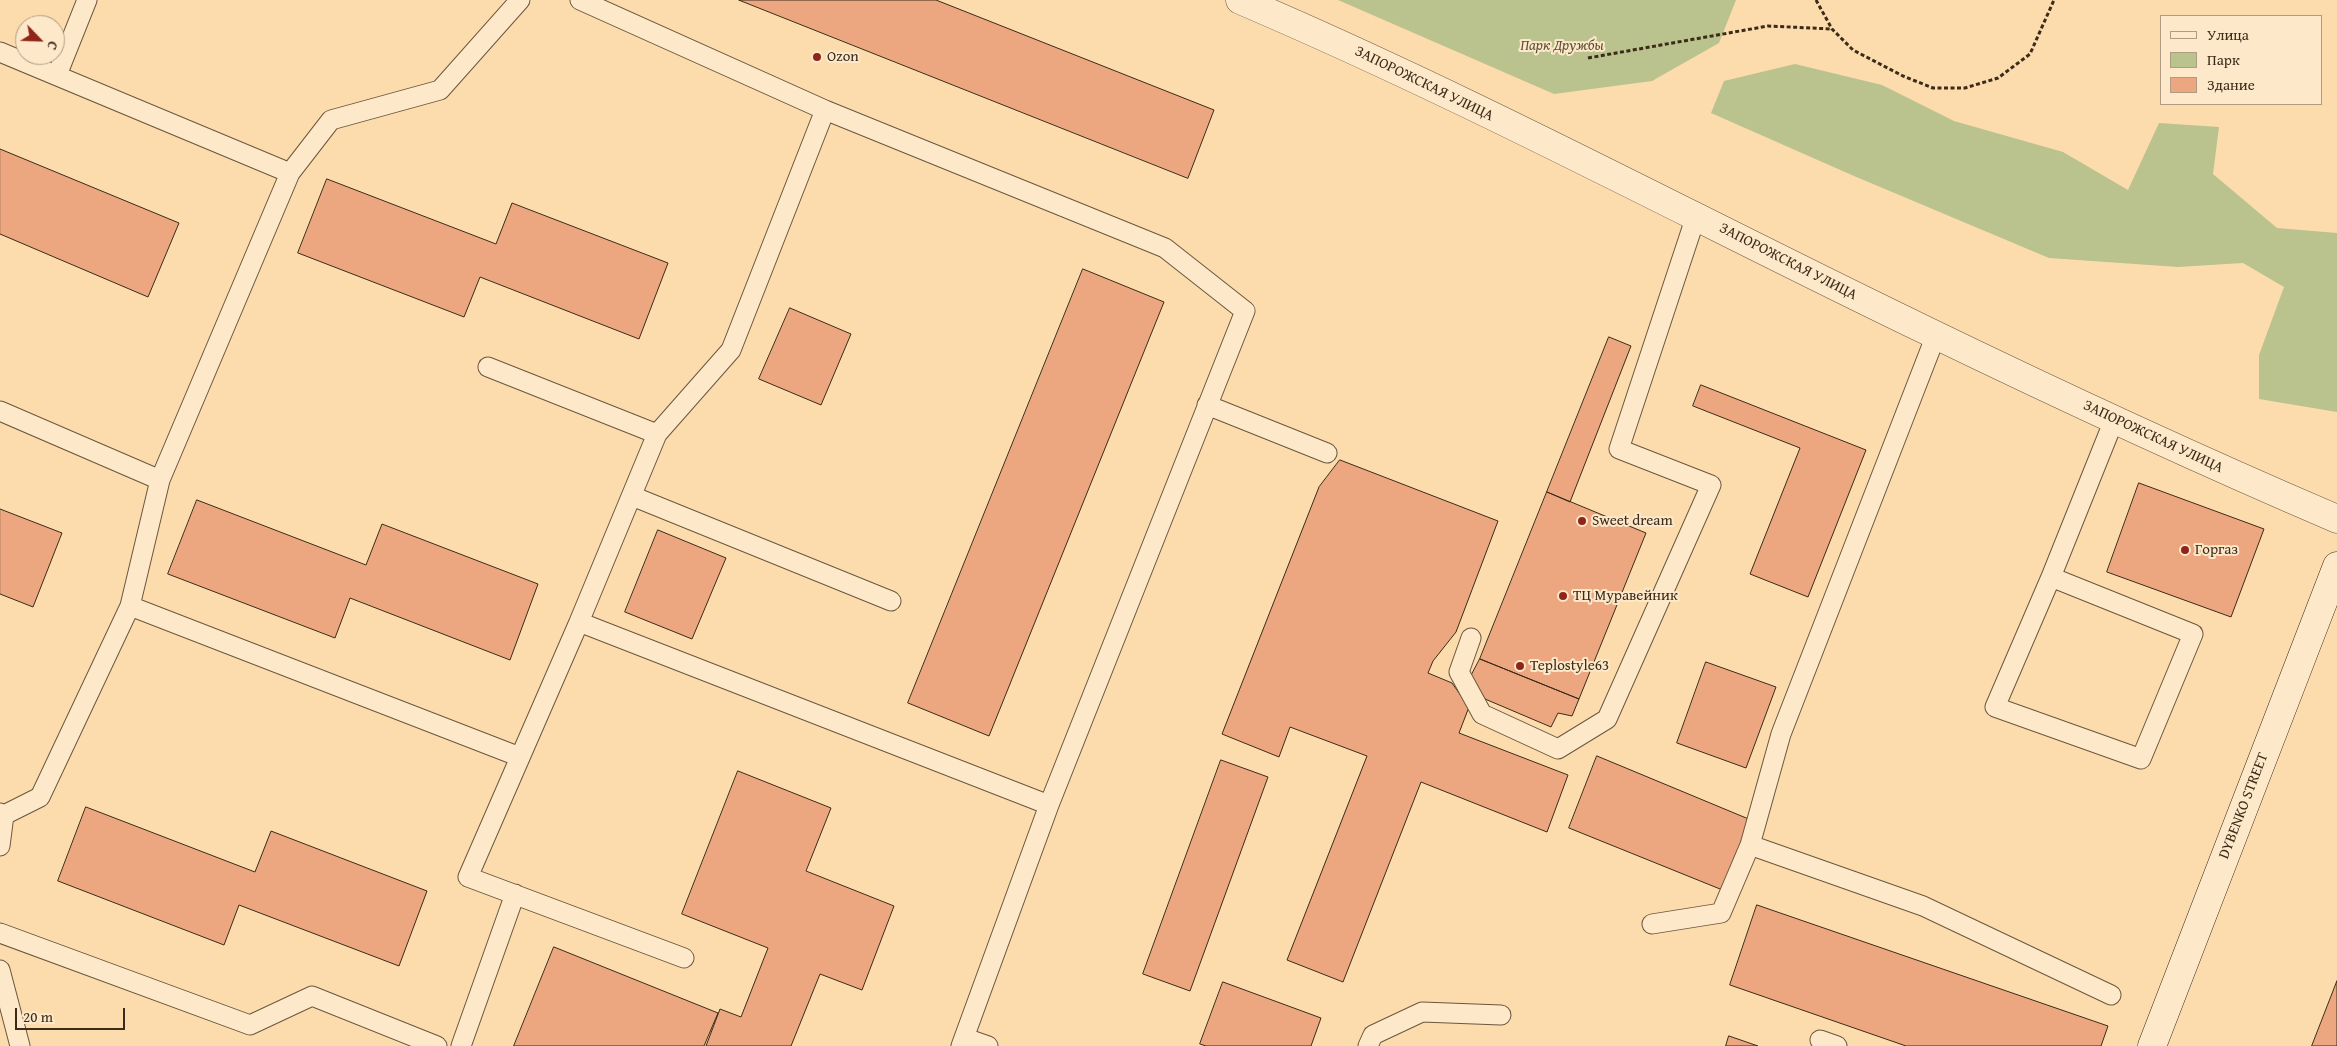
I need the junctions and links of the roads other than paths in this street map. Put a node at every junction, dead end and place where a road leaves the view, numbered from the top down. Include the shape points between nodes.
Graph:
1 (87, 0) edge
2 (520, 0) edge
3 (580, 0) edge
4 (1240, 0) edge
5 (0, 52) edge
6 (57, 75) junction
7 (825, 110) junction
8 (290, 173) junction
9 (1696, 216) junction
10 (1936, 335) junction
11 (488, 367) dead end
12 (1207, 405) junction
13 (0, 411) edge
14 (2114, 420) junction
15 (657, 434) junction
16 (1327, 453) dead end
17 (160, 480) junction
18 (632, 496) junction
19 (2337, 519) edge
20 (2337, 566) edge
21 (2051, 578) junction
22 (891, 601) dead end
23 (130, 606) junction
24 (579, 622) junction
25 (1471, 638) dead end
26 (520, 757) junction
27 (1049, 805) junction
28 (2, 814) edge
29 (1750, 845) junction
30 (0, 846) edge
31 (515, 894) junction
32 (1652, 924) dead end
33 (0, 933) edge
34 (684, 958) dead end
35 (0, 970) edge
36 (2111, 995) dead end
37 (1501, 1015) dead end
38 (963, 1042) edge
39 (20, 1046) edge
40 (437, 1046) edge
41 (460, 1046) edge
42 (988, 1046) edge
43 (1368, 1046) edge
44 (2152, 1046) edge

1 - 6 lane
2 - 8 lane via 440,90 331,120
3 - 7 lane
4 - 9 street, ЗАПОРОЖСКАЯ УЛИЦА via 1350,49
5 - 6 lane
6 - 8 lane
7 - 12 lane via 1165,248 1245,312
7 - 15 lane via 731,350
8 - 17 lane
9 - 10 street, ЗАПОРОЖСКАЯ УЛИЦА
9 - 25 lane via 1619,449 1711,485 1607,719 1558,749 1482,714 1459,672
10 - 14 street, ЗАПОРОЖСКАЯ УЛИЦА
10 - 29 lane via 1781,734
11 - 15 lane
12 - 16 lane
12 - 27 lane
13 - 17 lane
14 - 19 street, ЗАПОРОЖСКАЯ УЛИЦА
14 - 21 lane
15 - 18 lane
17 - 23 lane
18 - 22 lane
18 - 24 lane
20 - 44 street, DYBENKO STREET
21 - 21 lane via 2193,634 2141,759 1995,707
23 - 26 lane
23 - 28 lane via 40,797
24 - 26 lane
24 - 27 lane
26 - 31 lane via 468,877
27 - 38 lane
28 - 30 lane
29 - 32 lane via 1721,913
29 - 36 lane via 1922,906
31 - 34 lane
31 - 41 lane
33 - 40 lane via 250,1024 312,996
35 - 39 lane
37 - 43 lane via 1422,1012 1373,1035
38 - 42 lane

